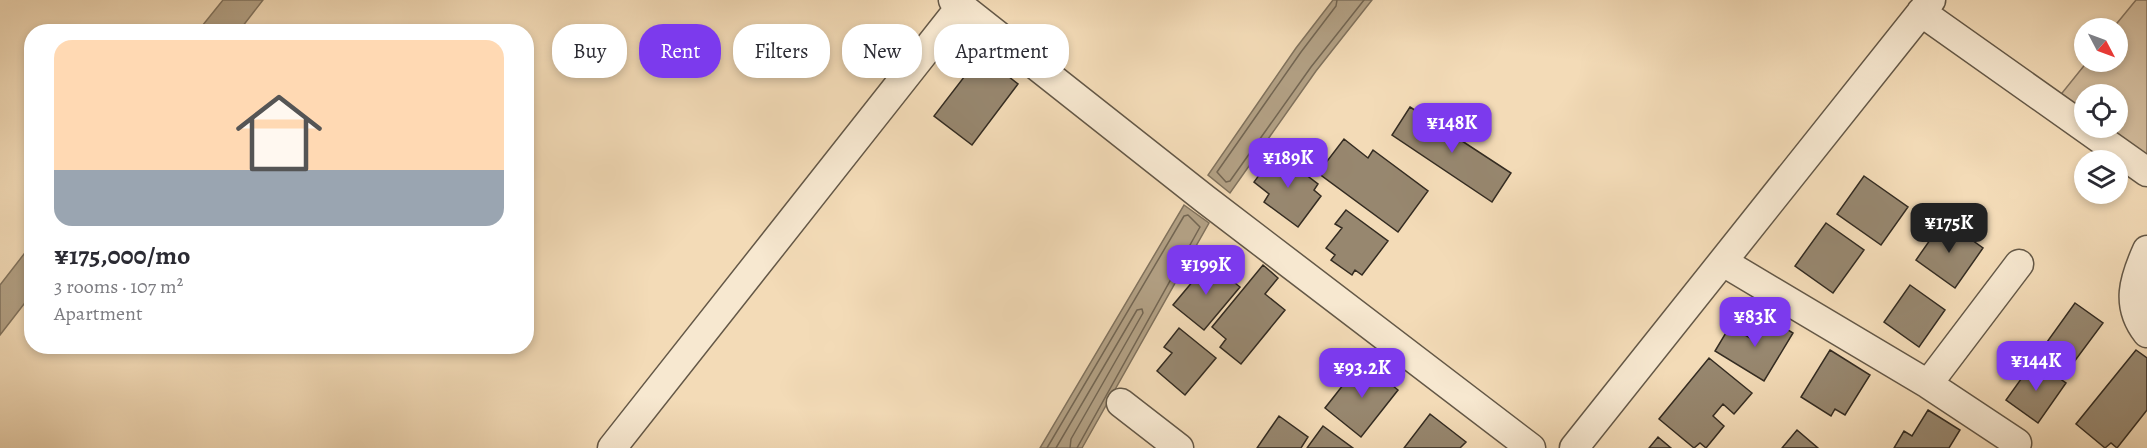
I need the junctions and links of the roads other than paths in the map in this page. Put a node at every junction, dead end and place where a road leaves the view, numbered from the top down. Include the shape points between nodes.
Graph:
1 (957, 3) edge
2 (1926, 6) edge
3 (2147, 171) edge
4 (2147, 250) edge
5 (1724, 262) junction
6 (2019, 264) dead end
7 (2147, 333) edge
8 (1928, 384) junction
9 (1121, 403) dead end
10 (2017, 443) dead end
11 (612, 448) edge
12 (1179, 448) edge
13 (1531, 448) edge
14 (1574, 448) edge

1 - 11 street
1 - 13 street
2 - 3 street
2 - 5 street
4 - 7 street via 2134,281 2133,300 2136,318
5 - 8 street
5 - 14 street
6 - 8 street
8 - 10 street
9 - 12 street

